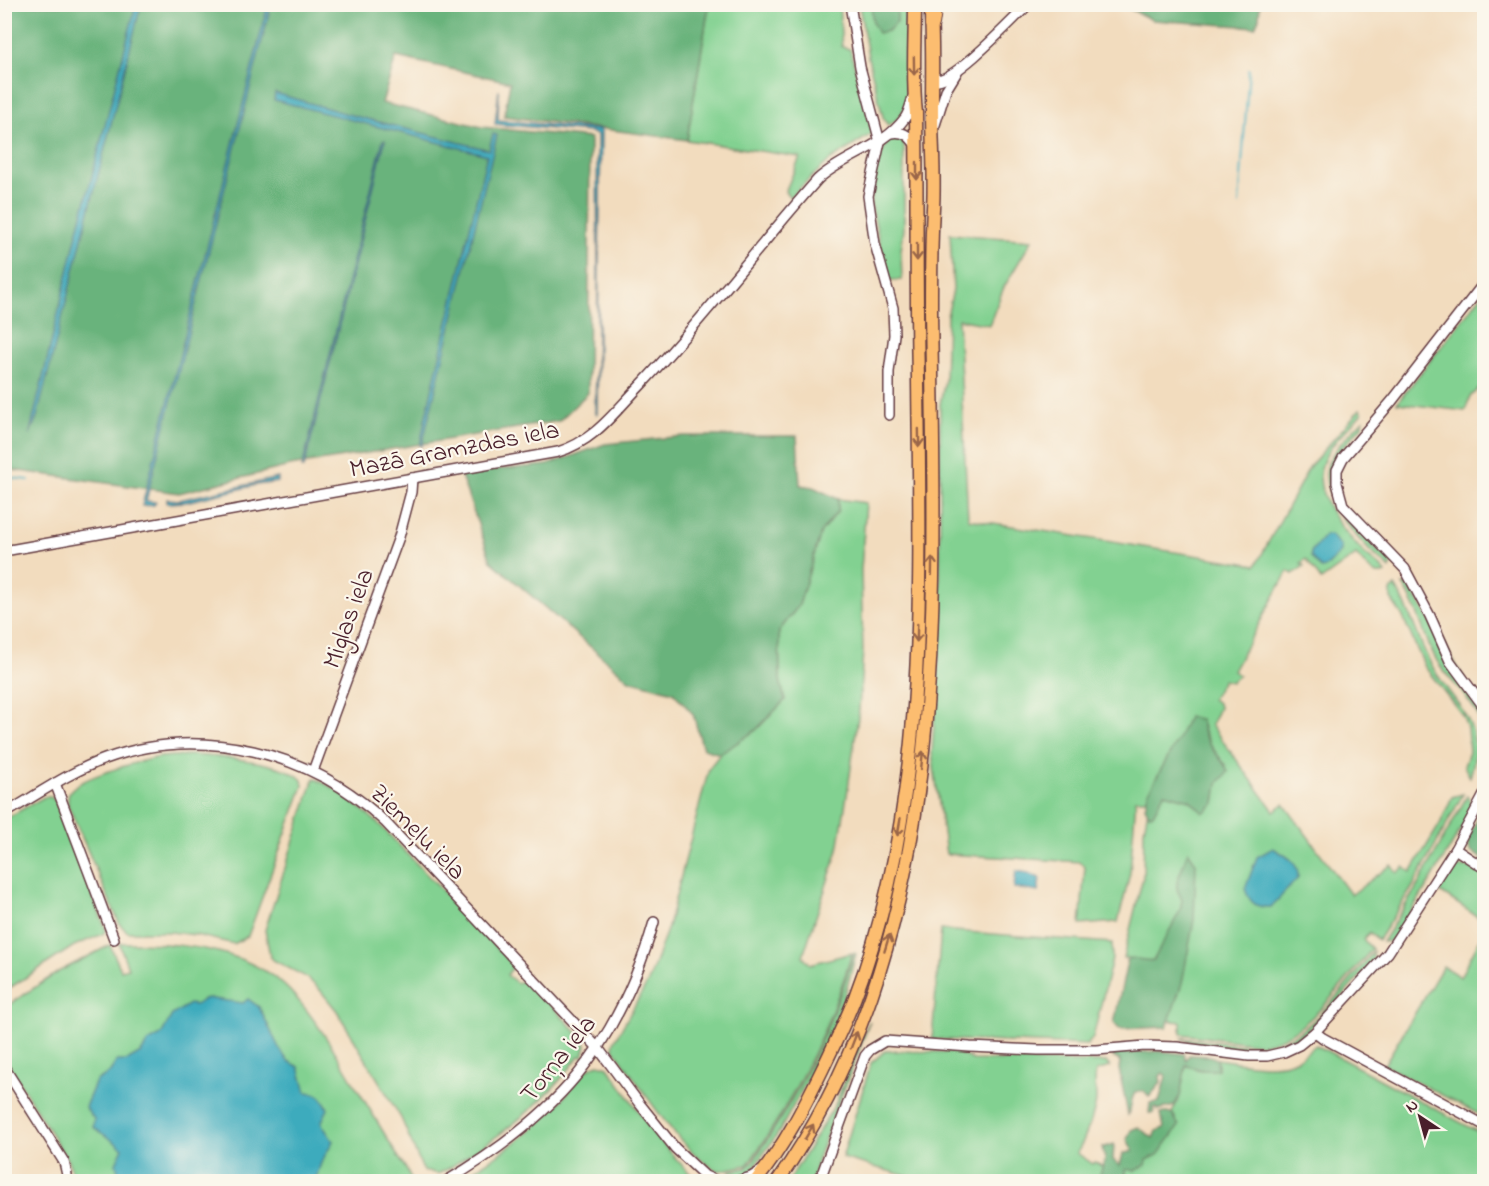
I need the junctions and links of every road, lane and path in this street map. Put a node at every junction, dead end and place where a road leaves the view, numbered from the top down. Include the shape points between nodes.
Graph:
1 (850, 4) edge
2 (915, 4) edge
3 (933, 4) edge
4 (1029, 4) edge
5 (932, 24) joint
6 (959, 70) junction
7 (932, 74) junction
8 (914, 94) junction
9 (892, 132) junction
10 (932, 136) junction
11 (880, 142) junction
12 (917, 148) junction
13 (1485, 283) edge
14 (889, 415) dead end
15 (412, 478) junction
16 (4, 551) edge
17 (1485, 707) edge
18 (313, 771) junction
19 (55, 783) junction
20 (1485, 795) edge
21 (4, 814) edge
22 (1455, 849) junction
23 (1485, 868) edge
24 (654, 922) dead end
25 (114, 939) dead end
26 (1315, 1032) junction
27 (598, 1048) junction
28 (4, 1067) edge
29 (1485, 1125) edge
30 (763, 1170) junction
31 (67, 1175) dead end
32 (705, 1179) edge
33 (721, 1181) edge
34 (445, 1182) edge
35 (734, 1182) edge
36 (754, 1182) edge
37 (777, 1182) edge
38 (819, 1182) edge

1 - 11 street via 860,67
2 -> 8 main road
3 - 5 highway
4 - 6 street
5 - 7 main road
6 - 7 street via 942,80
6 - 10 street via 946,90
7 - 10 main road
8 - 9 street, Mazā Gramzdas iela via 906,117
8 - 12 main road
9 - 11 street, Mazā Gramzdas iela
9 - 12 street via 904,133
37 -> 10 main road via 823,1108 853,1044 889,938 912,839 931,650
11 - 14 street via 868,196 875,244 893,308
11 - 15 street, Mazā Gramzdas iela via 818,179 675,349 585,441 558,452
12 -> 30 main road via 919,564 913,701 903,807 882,911 855,997 808,1098
13 - 17 street via 1337,470 1343,506 1405,569 1450,661
15 - 16 street, Mazā Gramzdas iela
15 - 18 street, Miglas iela via 399,537
18 - 19 street, Ziemeļu iela via 248,750 212,744 173,745 105,759
18 - 27 street, Ziemeļu iela via 361,801 385,822
19 - 21 street, Ziemeļu iela
19 - 25 street
20 - 22 street
22 - 23 street
22 - 26 street via 1388,953
24 - 27 street, Torņa iela via 635,978
26 - 29 street
26 - 38 street via 1299,1045 1268,1056 1177,1047 1038,1050 885,1041 865,1056
27 - 32 street, Ziemeļu iela via 658,1128
27 - 34 street, Torņa iela via 535,1120 487,1157
28 - 31 street via 64,1162
30 - 35 street
30 - 36 main road
32 - 33 street, Ziemeļu iela

